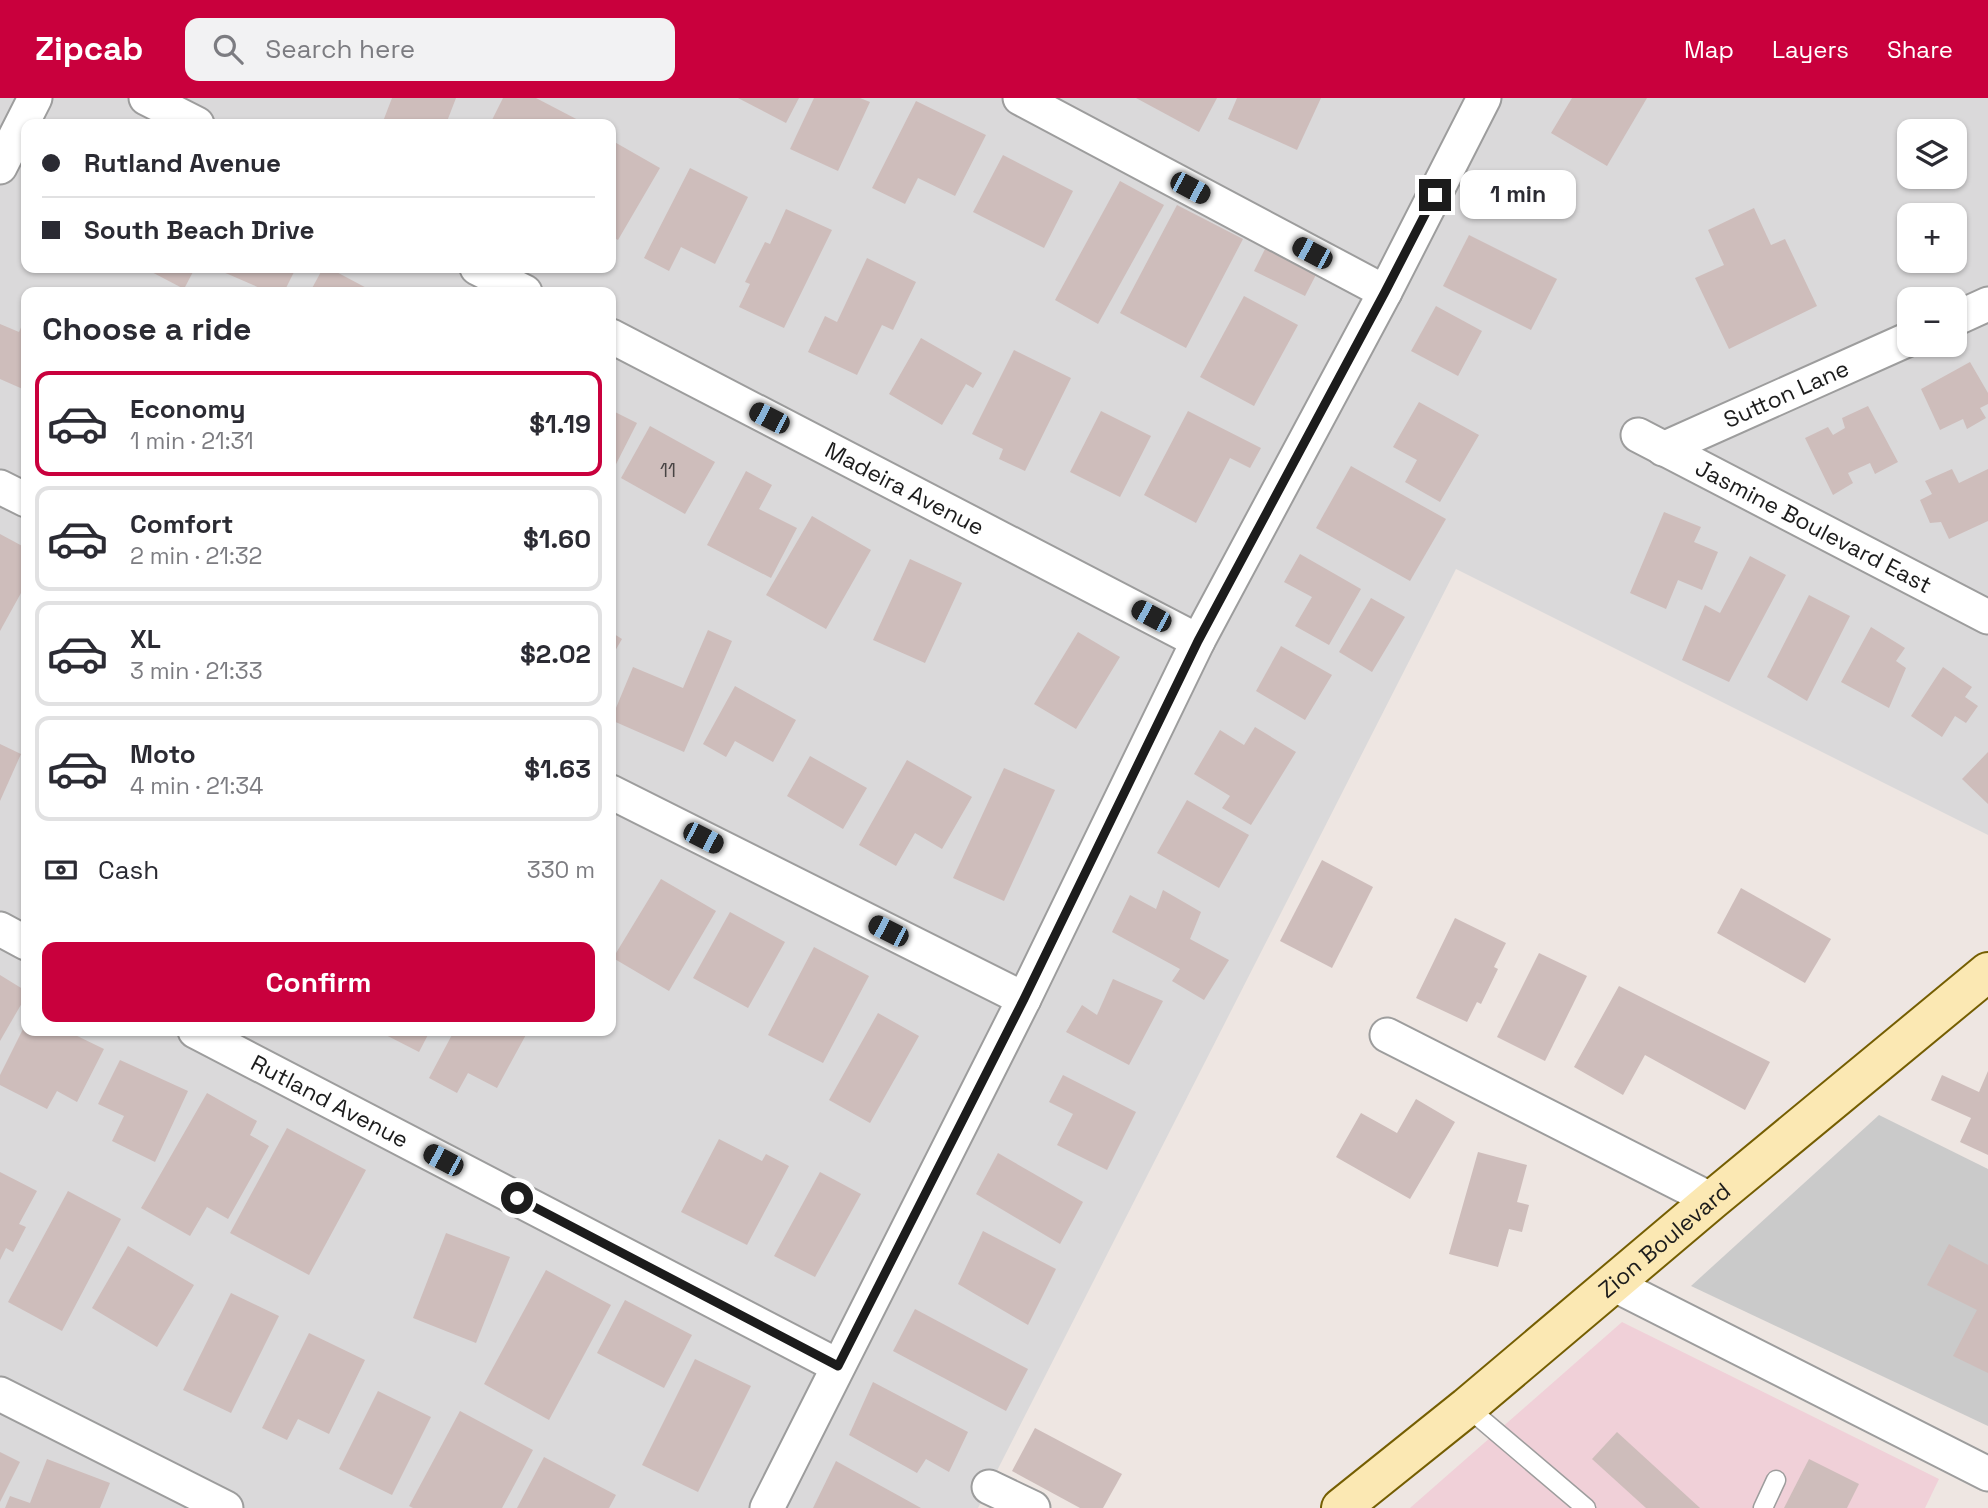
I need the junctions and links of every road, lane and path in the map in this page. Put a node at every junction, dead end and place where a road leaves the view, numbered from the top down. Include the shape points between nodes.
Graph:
1 (36, 98) edge
2 (146, 98) edge
3 (1020, 98) edge
4 (1485, 98) edge
5 (25, 119) edge
6 (187, 119) edge
7 (21, 127) edge
8 (0, 167) edge
9 (487, 273) edge
10 (515, 287) edge
11 (1385, 292) junction
12 (1988, 304) edge
13 (1967, 314) edge
14 (616, 339) edge
15 (1897, 344) edge
16 (1651, 442) joint
17 (0, 487) edge
18 (21, 498) edge
19 (1988, 617) edge
20 (1198, 641) junction
21 (616, 795) edge
22 (0, 929) edge
23 (21, 940) edge
24 (1988, 972) edge
25 (1024, 999) junction
26 (1387, 1035) dead end
27 (205, 1036) edge
28 (1712, 1200) junction
29 (1613, 1284) junction
30 (838, 1366) junction
31 (0, 1394) edge
32 (1466, 1407) junction
33 (1988, 1474) edge
34 (1776, 1480) dead end
35 (989, 1487) dead end
36 (226, 1508) edge
37 (767, 1508) edge
38 (1033, 1508) edge
39 (1341, 1508) edge
40 (1586, 1508) edge
41 (1762, 1508) edge

1 - 5 street
2 - 6 street
3 - 11 street
4 - 11 street
7 - 8 street
9 - 10 street
11 - 20 street
12 - 13 street
14 - 20 street, Madeira Avenue
15 - 16 street, Sutton Lane
16 - 19 street, Jasmine Boulevard East
17 - 18 street
20 - 25 street
21 - 25 street
22 - 23 street
24 - 28 main road, Zion Boulevard
25 - 30 street
26 - 28 street
27 - 30 street, Rutland Avenue
28 - 29 main road, Zion Boulevard
29 - 32 main road, Zion Boulevard
29 - 33 street
30 - 37 street
31 - 36 street
32 - 39 main road, Zion Boulevard
32 - 40 lane
34 - 41 lane
35 - 38 street

